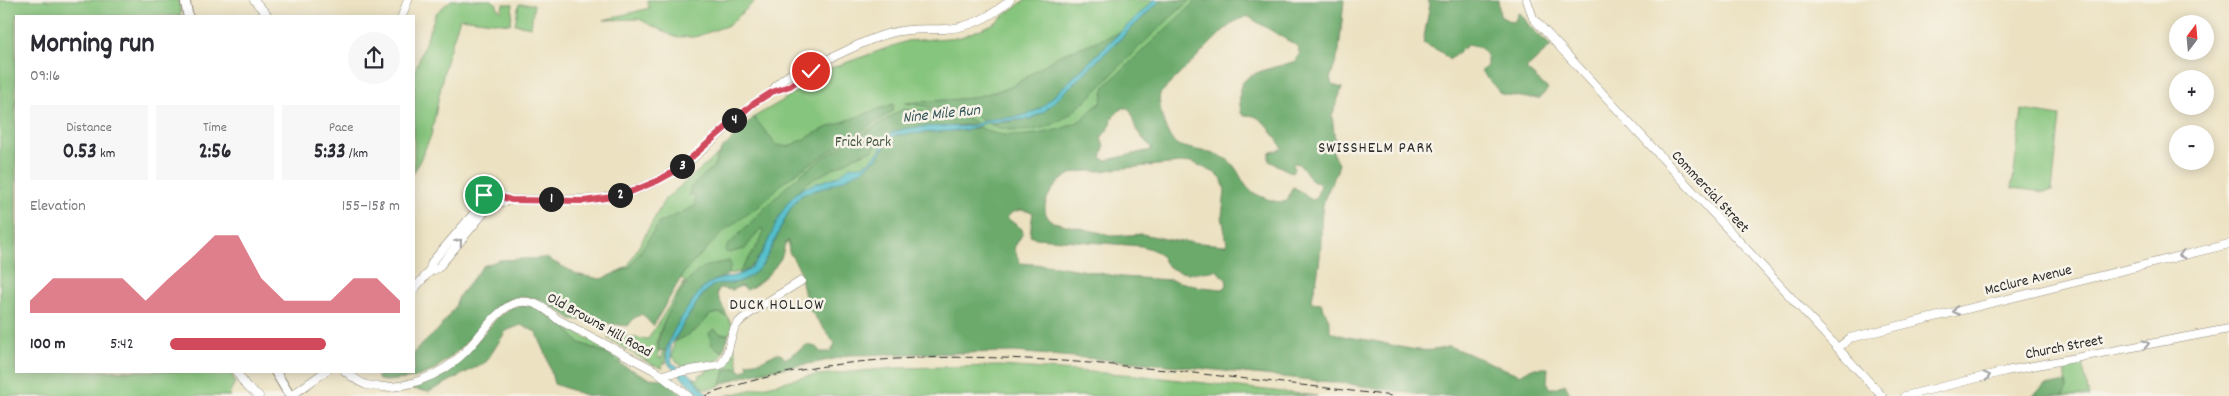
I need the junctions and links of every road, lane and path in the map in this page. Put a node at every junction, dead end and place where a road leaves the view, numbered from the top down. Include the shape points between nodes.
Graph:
1 (185, 0) edge
2 (254, 0) edge
3 (408, 0) edge
4 (1010, 0) edge
5 (1527, 0) edge
6 (188, 15) edge
7 (267, 15) edge
8 (402, 15) edge
9 (496, 199) junction
10 (484, 207) junction
11 (2229, 244) edge
12 (801, 281) dead end
13 (415, 288) edge
14 (2229, 328) edge
15 (1838, 348) junction
16 (237, 373) edge
17 (276, 373) edge
18 (323, 373) edge
19 (348, 373) edge
20 (665, 374) junction
21 (259, 396) edge
22 (291, 396) edge
23 (688, 396) edge
24 (1882, 396) edge
25 (1905, 396) edge

1 - 6 main road
2 - 7 street
3 - 8 street
4 - 9 street via 974,23 947,29 891,33 807,66 775,85 772,92 733,121 692,159 657,181 633,191 598,199
5 - 15 street, Commercial Street via 1532,18
9 - 10 street via 494,208
9 - 10 street via 490,193 484,195 481,200
10 - 13 street via 438,268 429,272
11 -> 15 street, McClure Avenue via 1850,338
12 - 20 street via 739,322 723,363
25 -> 14 street, Church Street via 2006,371
15 - 24 street, Commercial Street
16 - 21 street via 246,386
17 - 22 main road
18 - 22 street
19 - 20 street, Old Browns Hill Road via 366,385 403,385 423,380 446,368 464,353 494,316 503,308 517,303 544,307 557,319
20 - 23 street, Old Browns Hill Road

